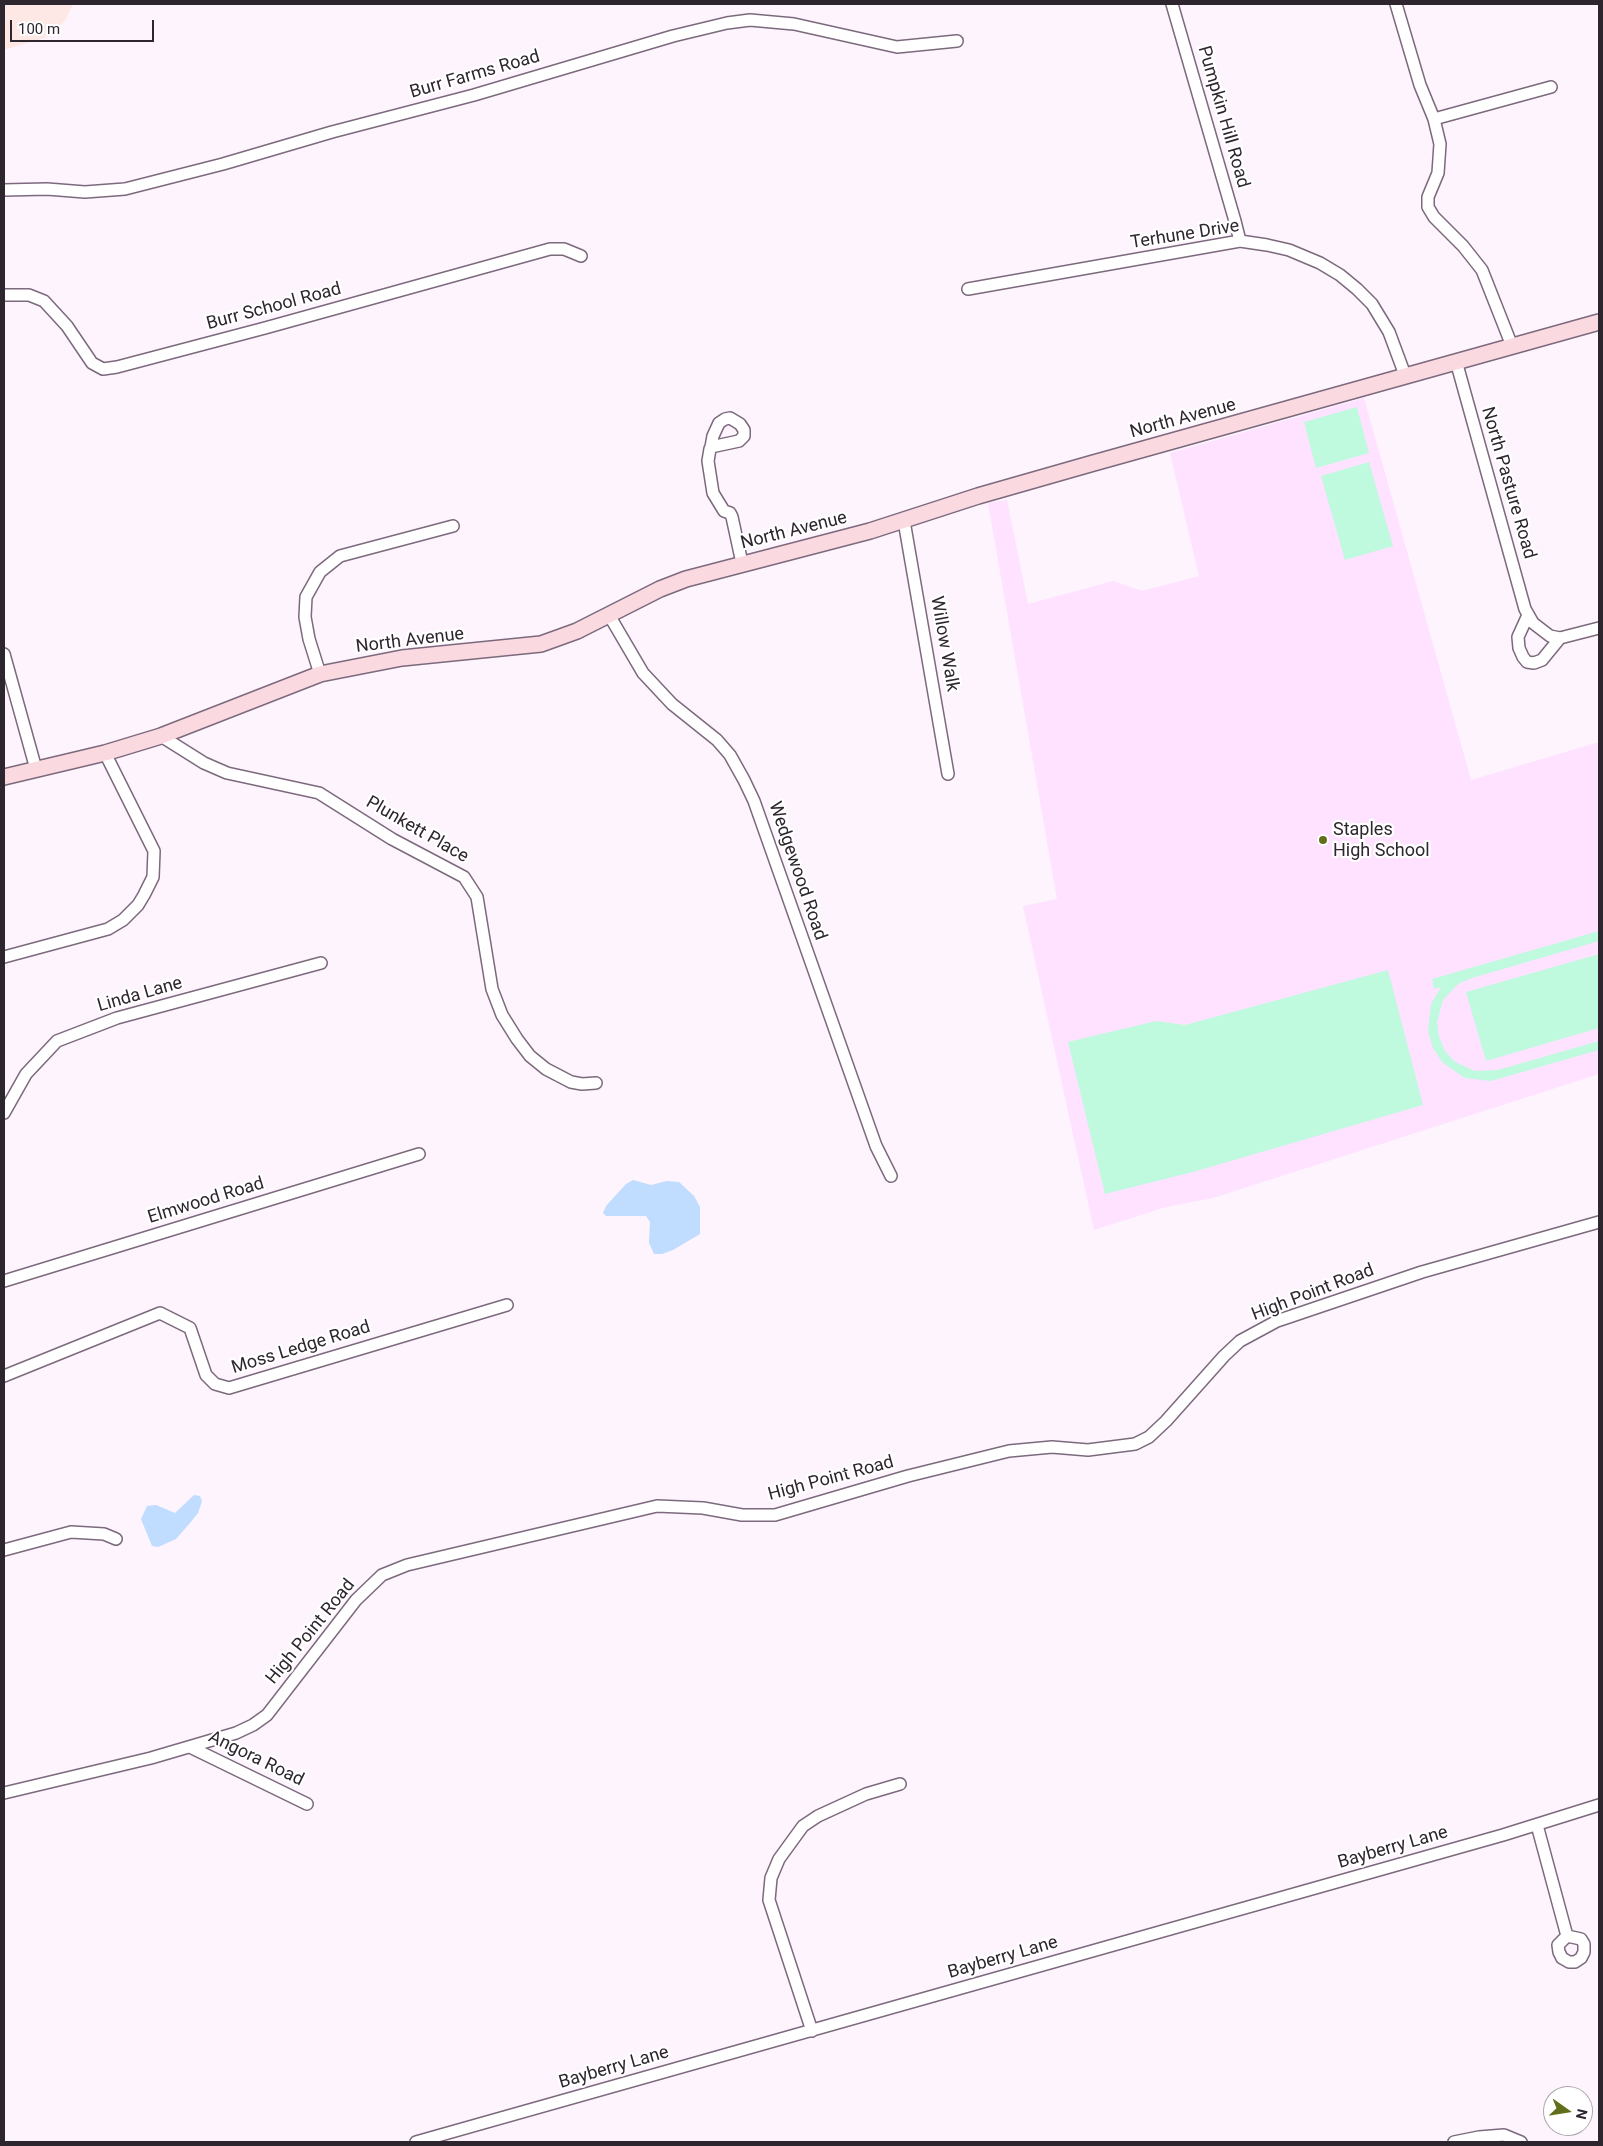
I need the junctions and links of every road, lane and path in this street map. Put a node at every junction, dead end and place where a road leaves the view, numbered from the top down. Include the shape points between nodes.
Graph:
1 (1172, 4) edge
2 (1396, 4) edge
3 (957, 41) dead end
4 (1551, 87) dead end
5 (1434, 119) junction
6 (4, 190) edge
7 (1240, 241) junction
8 (581, 256) dead end
9 (968, 289) dead end
10 (4, 295) edge
11 (1599, 322) edge
12 (1512, 346) junction
13 (1456, 361) junction
14 (1406, 375) junction
15 (711, 447) dead end
16 (904, 521) junction
17 (453, 526) dead end
18 (742, 563) junction
19 (609, 615) junction
20 (1528, 615) junction
21 (1599, 628) edge
22 (1560, 638) junction
23 (4, 654) edge
24 (320, 674) junction
25 (161, 736) junction
26 (105, 753) junction
27 (36, 769) junction
28 (948, 774) dead end
29 (4, 778) edge
30 (4, 957) edge
31 (321, 963) dead end
32 (596, 1083) dead end
33 (4, 1113) edge
34 (419, 1154) dead end
35 (891, 1176) dead end
36 (1599, 1222) edge
37 (4, 1282) edge
38 (507, 1305) dead end
39 (4, 1376) edge
40 (116, 1539) dead end
41 (4, 1550) edge
42 (190, 1747) junction
43 (900, 1784) dead end
44 (4, 1793) edge
45 (307, 1804) dead end
46 (1599, 1805) edge
47 (1537, 1825) junction
48 (1567, 1936) dead end
49 (812, 2031) junction
50 (416, 2142) edge
51 (1454, 2142) edge
52 (1521, 2142) edge

1 - 7 street, Pumpkin Hill Road
2 - 5 street via 1420,85
3 - 6 street, Burr Farms Road via 896,47 794,24 750,20 727,23 125,189 85,192
4 - 5 street
5 - 12 street via 1440,152 1428,207 1482,270
7 - 9 street, Terhune Drive
7 - 14 street, Terhune Drive via 1289,250 1340,275 1372,304 1389,332
8 - 10 street, Burr School Road via 564,249 550,249 103,369 92,363 67,326 44,301 29,295
11 - 12 street, North Avenue
12 - 13 street, North Avenue
13 - 14 street, North Avenue
13 - 20 street, North Pasture Road
14 - 16 street, North Avenue via 978,496
15 - 18 street via 708,461 713,493 724,511 732,517
16 - 18 street, North Avenue
16 - 28 street, Willow Walk
17 - 24 street via 340,556 320,572 306,597 305,617
18 - 19 street, North Avenue via 669,585
19 - 24 street, North Avenue via 541,644 402,658
19 - 35 street, Wedgewood Road via 643,673 672,704 717,740 730,754 744,780 754,800 856,1093
20 - 22 street, North Pasture Road via 1542,631
20 - 22 street via 1518,637 1519,648 1527,662 1542,660
21 - 22 street
23 - 27 street
24 - 25 street, North Avenue
25 - 26 street, North Avenue
25 - 32 street, Plunkett Place via 226,773 319,793 392,839 464,877 477,897 492,989 512,1031 530,1056 546,1069 571,1082
26 - 27 street, North Avenue
26 - 30 street via 154,851 152,877 144,895 123,920 108,929
27 - 29 street, North Avenue
31 - 33 street, Linda Lane via 117,1018 57,1041 26,1074
34 - 37 street, Elmwood Road
36 - 42 street, High Point Road via 1422,1272 1277,1321 1240,1341 1166,1421 1149,1437 1135,1444 1088,1450 1052,1447 1009,1451 775,1514 751,1515 657,1506 407,1565 382,1575 356,1600 267,1715 236,1734
38 - 39 street, Moss Ledge Road via 228,1388 215,1384 206,1375 190,1328 160,1313
40 - 41 street via 104,1534 71,1532
42 - 44 street, High Point Road
42 - 45 street, Angora Road
43 - 49 street via 866,1794 803,1826 779,1859 770,1878 769,1900
46 - 47 street, Bayberry Lane
47 - 48 street
47 - 49 street, Bayberry Lane
49 - 50 street, Bayberry Lane
51 - 52 street via 1504,2135

